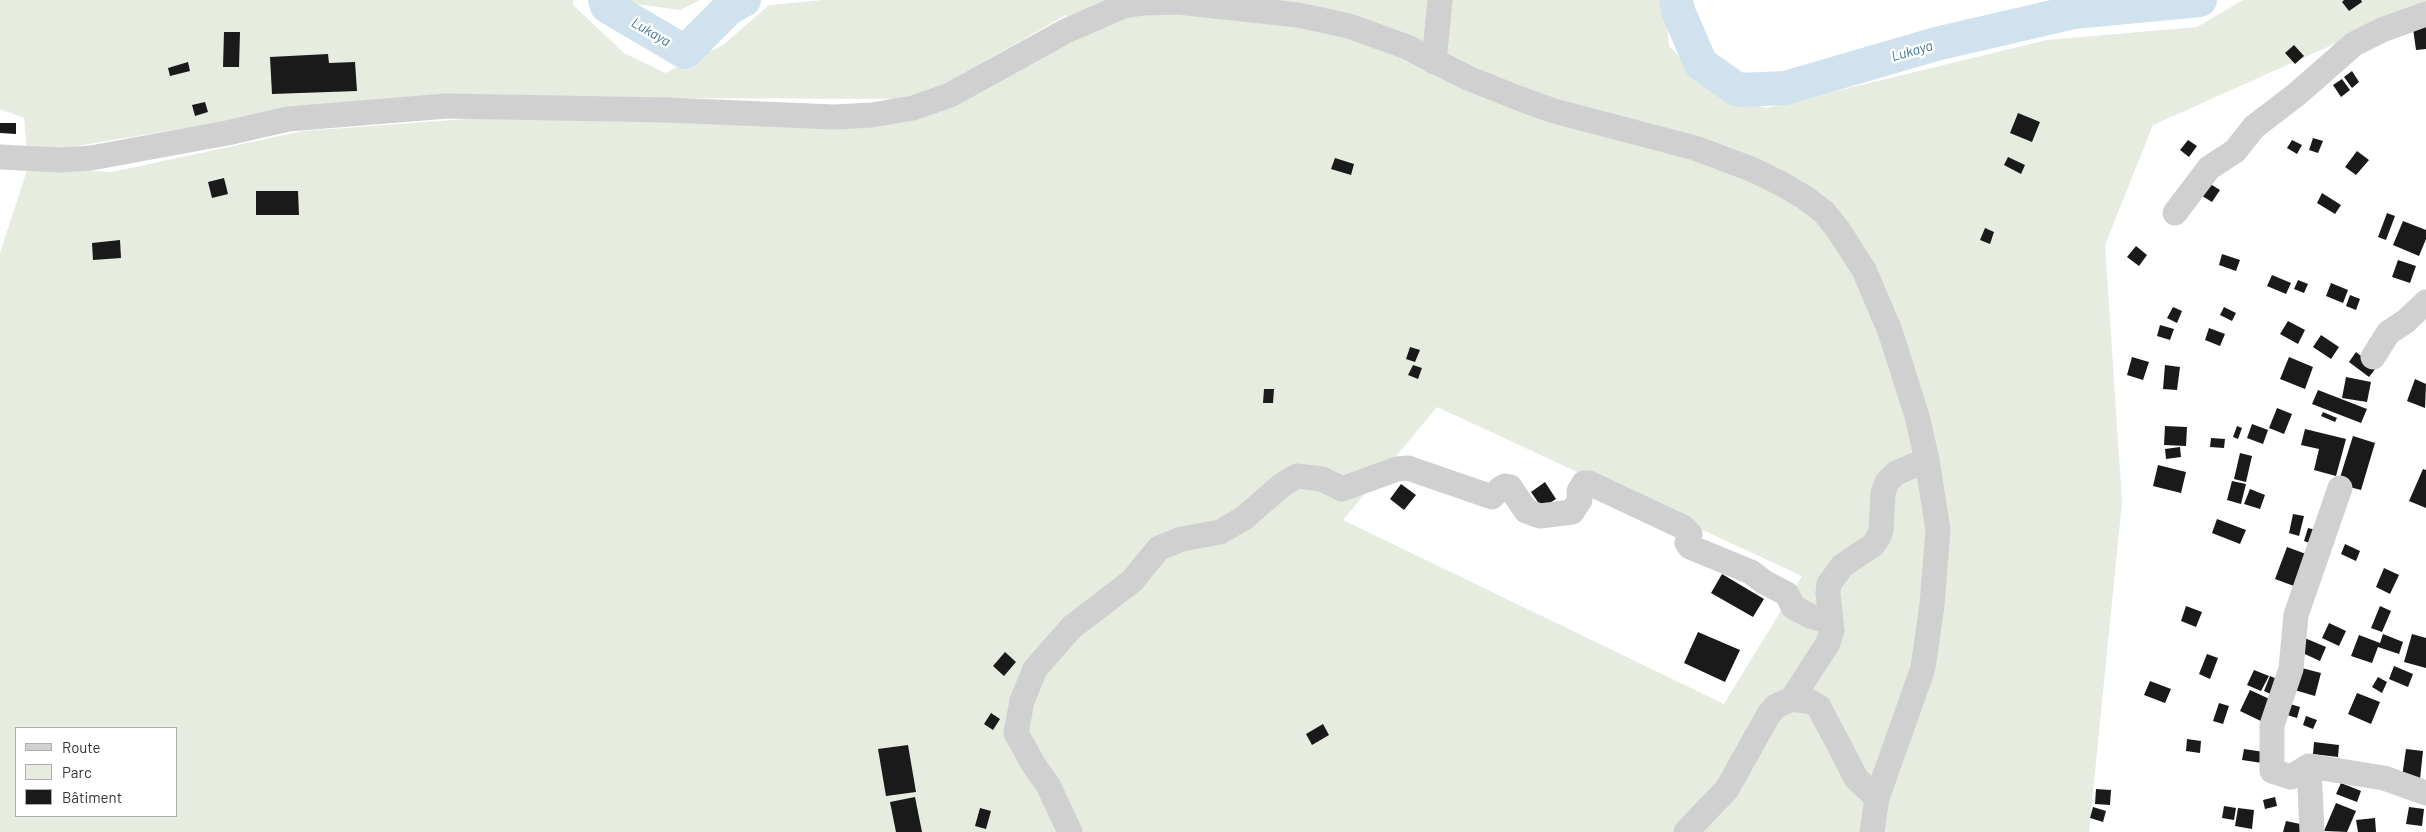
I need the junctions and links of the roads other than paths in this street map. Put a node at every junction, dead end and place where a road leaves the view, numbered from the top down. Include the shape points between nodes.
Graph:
1 (1440, 0) edge
2 (2426, 14) edge
3 (1434, 62) junction
4 (0, 157) edge
5 (2174, 213) dead end
6 (2426, 302) edge
7 (2416, 320) edge
8 (2372, 357) dead end
9 (1927, 460) junction
10 (2340, 488) dead end
11 (1831, 622) junction
12 (1792, 699) junction
13 (2309, 766) junction
14 (2426, 793) edge
15 (1877, 798) junction
16 (1070, 832) edge
17 (1686, 832) edge
18 (1872, 832) edge
19 (2312, 832) edge

1 - 3 street
2 - 5 street via 2354,44 2254,127 2235,151 2208,168
3 - 4 street via 1407,47 1358,29 1298,15 1178,2 1144,3 1123,6 1066,31 950,95 913,108 872,115 834,117 447,106 288,119 227,134 91,158
3 - 9 street via 1554,110 1695,148 1751,169 1804,196 1824,212 1864,270 1917,416
6 - 7 street
7 - 8 street via 2388,332
9 - 11 street via 1896,473 1887,482 1878,538 1842,566 1829,584
9 - 15 street via 1938,530 1927,644 1923,668
10 - 13 street via 2296,615 2291,669 2272,725 2272,771 2291,777
11 - 12 street via 1828,643
11 - 16 street via 1793,607 1787,594 1751,572 1690,547 1687,543 1690,534 1683,527 1589,483 1579,491 1580,500 1572,512 1540,516 1526,511 1510,487 1500,489 1492,497 1408,468 1342,489 1322,479 1297,476 1244,518 1220,532 1182,539 1159,548 1132,581 1072,628 1035,669 1022,701 1016,734 1048,785
12 - 15 street via 1811,702 1819,707 1856,778
12 - 17 street via 1776,706 1769,714 1727,789
13 - 14 street via 2384,778
13 - 19 street
15 - 18 street

